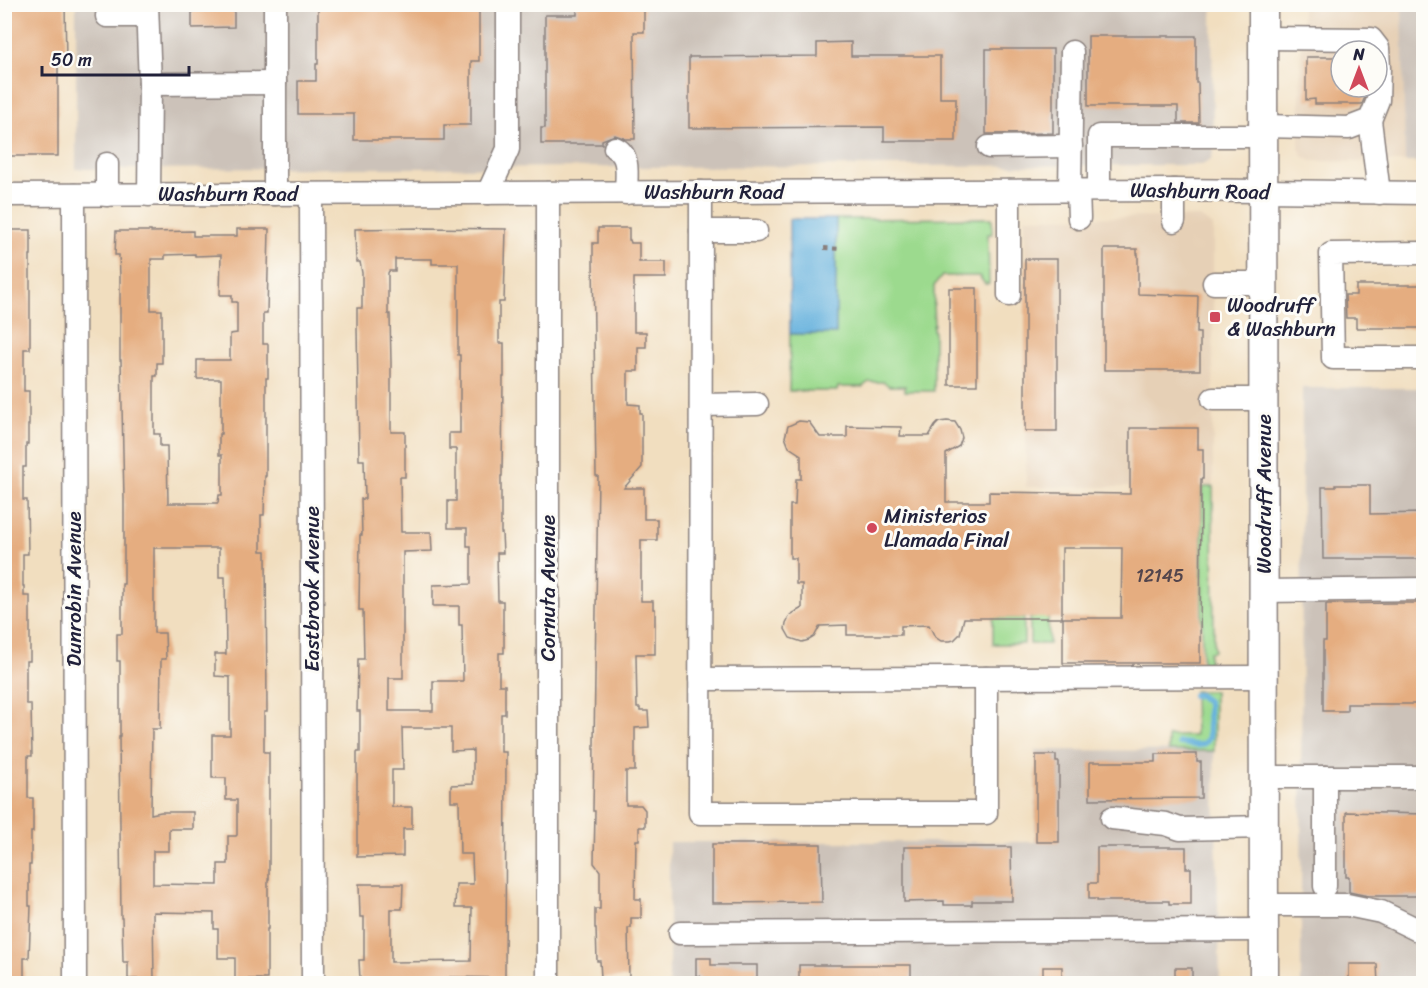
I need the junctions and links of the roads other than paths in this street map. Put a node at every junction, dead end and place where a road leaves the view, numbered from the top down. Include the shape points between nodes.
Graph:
1 (275, 4) edge
2 (508, 4) edge
3 (1263, 4) edge
4 (147, 10) edge
5 (107, 16) dead end
6 (1263, 38) junction
7 (1072, 52) dead end
8 (275, 83) junction
9 (150, 84) junction
10 (1071, 118) junction
11 (1370, 120) junction
12 (1263, 131) junction
13 (1099, 136) junction
14 (1071, 146) junction
15 (989, 147) dead end
16 (615, 148) dead end
17 (107, 164) dead end
18 (1083, 190) junction
19 (1174, 190) junction
20 (1009, 191) junction
21 (701, 192) junction
22 (1263, 192) junction
23 (488, 193) junction
24 (548, 193) junction
25 (626, 193) junction
26 (1379, 193) junction
27 (1424, 193) edge
28 (275, 194) junction
29 (311, 194) junction
30 (4, 195) edge
31 (74, 195) junction
32 (107, 195) junction
33 (149, 195) junction
34 (1079, 218) dead end
35 (1174, 221) dead end
36 (701, 231) junction
37 (756, 231) dead end
38 (1424, 253) edge
39 (1214, 283) dead end
40 (1263, 283) junction
41 (1009, 295) dead end
42 (1424, 358) edge
43 (1213, 399) dead end
44 (1264, 399) junction
45 (757, 404) dead end
46 (701, 405) junction
47 (1424, 589) edge
48 (1264, 591) junction
49 (1264, 677) junction
50 (986, 678) junction
51 (700, 679) junction
52 (1264, 777) junction
53 (1325, 777) junction
54 (1424, 777) edge
55 (1112, 818) dead end
56 (1264, 827) junction
57 (1325, 886) dead end
58 (1264, 918) junction
59 (680, 933) dead end
60 (1424, 933) edge
61 (75, 984) edge
62 (313, 984) edge
63 (548, 984) edge
64 (1264, 984) edge

1 - 8 street
2 - 23 street via 508,149
3 - 6 main road, Woodruff Avenue
4 - 5 street
4 - 9 street
6 - 11 street via 1371,39 1378,48 1379,68 1378,100
6 - 12 main road, Woodruff Avenue
7 - 10 street
8 - 9 street
8 - 28 street
9 - 33 street
10 - 13 street via 1091,118
10 - 14 street
11 - 12 street via 1349,128
11 - 26 street
12 - 13 street
12 - 22 main road, Woodruff Avenue
13 - 18 street
14 - 15 street
14 - 18 street
16 - 25 street via 625,156
17 - 32 street
18 - 19 street, Washburn Road
18 - 20 street, Washburn Road
18 - 34 street
19 - 22 street, Washburn Road
19 - 35 street
20 - 21 street, Washburn Road
20 - 41 street
21 - 25 street, Washburn Road
21 - 36 street
22 - 26 street, Washburn Road
22 - 40 main road, Woodruff Avenue
23 - 24 street, Washburn Road
23 - 29 street, Washburn Road
24 - 25 street, Washburn Road
24 - 63 street, Cornuta Avenue
26 - 27 street, Washburn Road
28 - 29 street, Washburn Road
28 - 33 street, Washburn Road
29 - 62 street, Eastbrook Avenue
30 - 31 street, Washburn Road
31 - 32 street, Washburn Road
31 - 61 street, Dunrobin Avenue
32 - 33 street, Washburn Road
36 - 37 street
36 - 46 street
38 - 42 street via 1331,254 1333,358
39 - 40 street
40 - 44 main road, Woodruff Avenue
43 - 44 street
44 - 48 main road, Woodruff Avenue
45 - 46 street
46 - 51 street
47 - 48 street
48 - 49 main road, Woodruff Avenue
49 - 50 street
49 - 52 main road, Woodruff Avenue
50 - 51 street
50 - 51 street via 986,813 700,813
52 - 53 street
52 - 56 main road, Woodruff Avenue
53 - 54 street
53 - 57 street
55 - 56 street via 1180,829
56 - 58 main road, Woodruff Avenue
58 - 59 street
58 - 60 street via 1347,905 1381,912
58 - 64 main road, Woodruff Avenue

